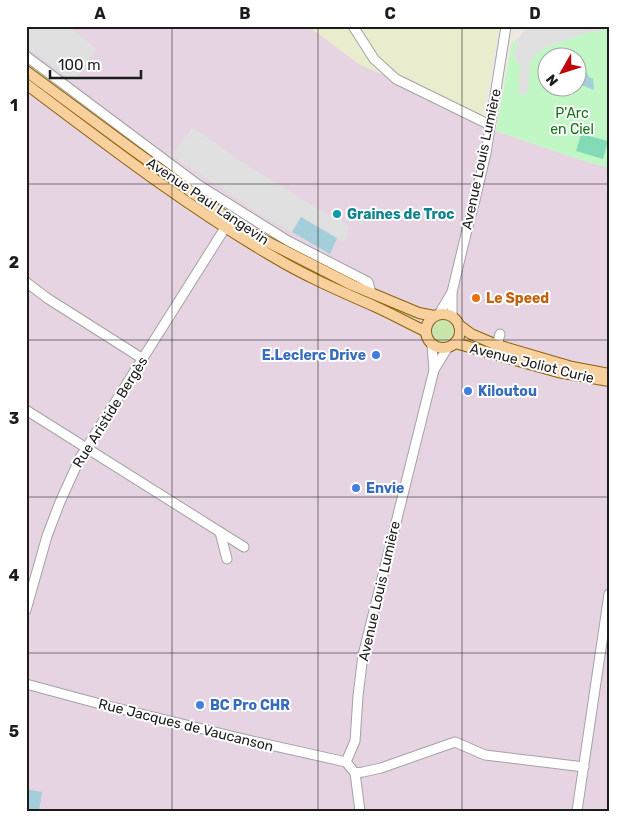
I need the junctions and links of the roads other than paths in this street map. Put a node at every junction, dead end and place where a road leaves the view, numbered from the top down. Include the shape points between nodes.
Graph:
1 (353, 26) edge
2 (506, 26) edge
3 (26, 56) edge
4 (26, 71) edge
5 (26, 84) edge
6 (490, 125) junction
7 (132, 143) junction
8 (122, 156) junction
9 (225, 228) junction
10 (26, 282) edge
11 (452, 292) junction
12 (371, 293) junction
13 (436, 315) junction
14 (452, 316) junction
15 (459, 325) junction
16 (425, 331) junction
17 (500, 334) dead end
18 (432, 345) junction
19 (451, 345) junction
20 (497, 345) junction
21 (143, 359) junction
22 (434, 370) junction
23 (609, 374) edge
24 (609, 381) edge
25 (26, 410) edge
26 (87, 447) junction
27 (220, 532) junction
28 (244, 547) dead end
29 (227, 559) dead end
30 (609, 594) edge
31 (26, 610) edge
32 (26, 684) edge
33 (346, 762) junction
34 (584, 767) junction
35 (355, 773) junction
36 (360, 811) edge
37 (577, 811) edge

1 - 6 street via 374,59 396,79
2 - 6 street, Avenue Louis Lumière
3 - 7 street
4 - 7 main road, Avenue Paul Langevin
5 - 8 main road, Avenue Paul Langevin
6 - 11 street, Avenue Louis Lumière
7 - 8 street
7 - 12 main road, Avenue Paul Langevin via 258,237
7 - 12 street via 288,241 368,282
8 - 9 main road, Avenue Paul Langevin
9 - 16 main road, Avenue Paul Langevin via 274,258
9 - 21 street, Rue Aristide Bergès
10 - 21 street
11 - 13 street, Avenue Louis Lumière
11 - 14 street, Avenue Louis Lumière
12 - 13 main road, Avenue Paul Langevin via 424,315
13 - 14 main road
13 - 16 main road via 427,322
14 - 15 main road
15 - 19 main road via 460,335
15 - 20 main road, Avenue Joliot Curie
16 - 18 main road
17 - 20 street
18 - 19 main road
18 - 22 street, Avenue Louis Lumière
19 - 22 street, Avenue Louis Lumière
19 - 24 main road, Avenue Joliot Curie via 558,372
20 - 23 main road, Avenue Joliot Curie
21 - 26 street, Rue Aristide Bergès
22 - 33 street, Avenue Louis Lumière via 363,655 355,741
25 - 26 street
26 - 27 street
26 - 31 street, Rue Aristide Bergès via 51,525
27 - 28 street
27 - 29 street
30 - 34 street
32 - 33 street, Rue Jacques de Vaucanson
33 - 35 street
34 - 35 street via 485,755 455,742 381,768
34 - 37 street
35 - 36 street

